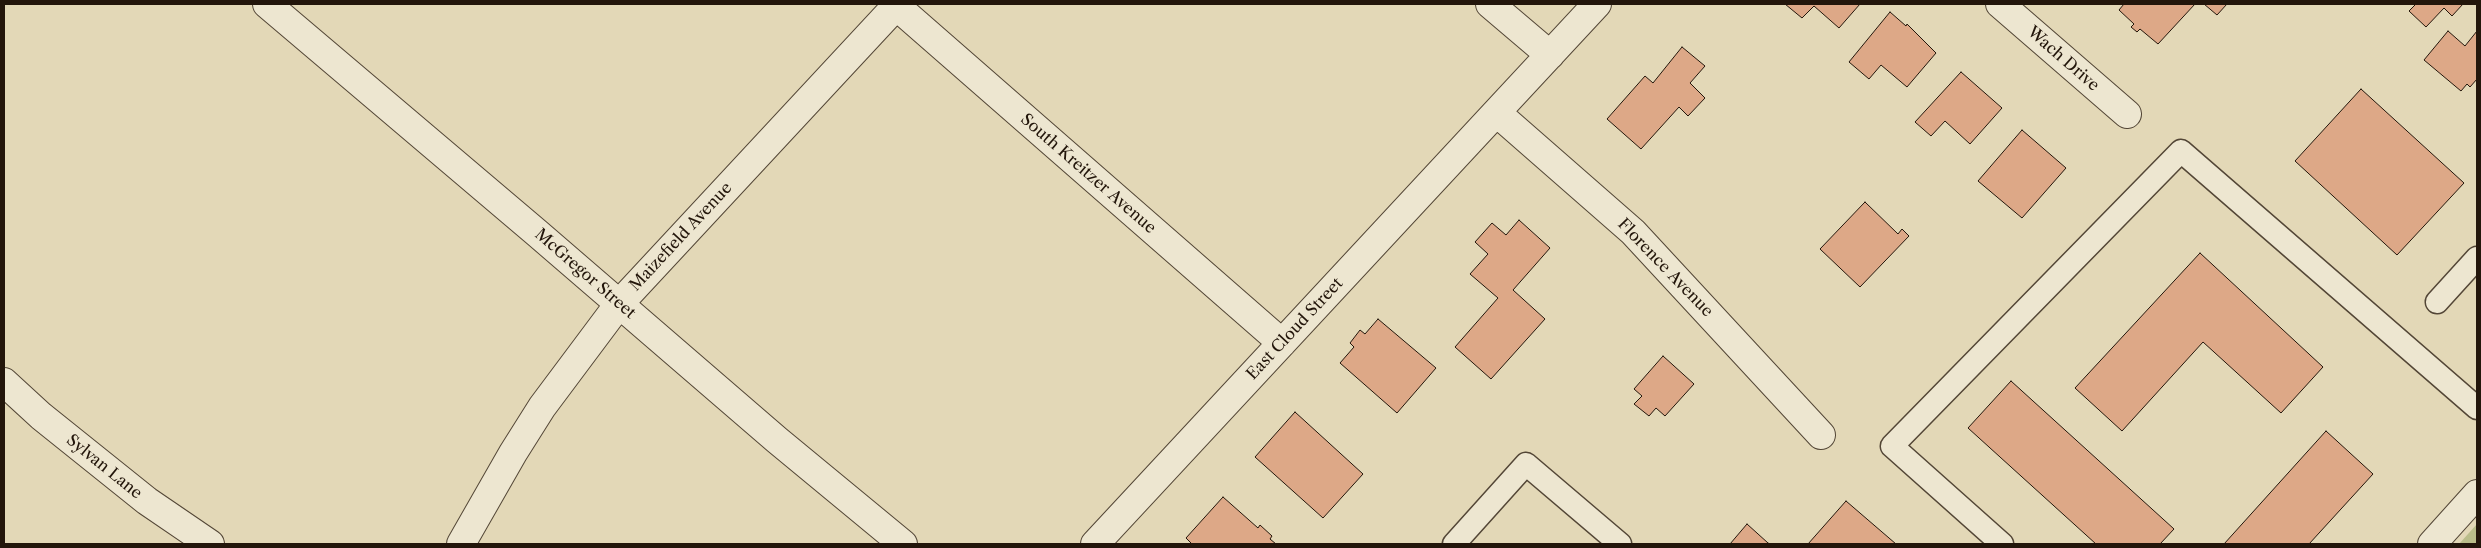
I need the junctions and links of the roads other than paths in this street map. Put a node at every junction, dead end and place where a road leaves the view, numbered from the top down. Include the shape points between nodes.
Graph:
1 (267, 4) edge
2 (897, 4) edge
3 (1490, 4) edge
4 (1597, 4) edge
5 (2000, 4) edge
6 (1550, 55) junction
7 (1496, 113) junction
8 (2127, 114) dead end
9 (2477, 258) edge
10 (2437, 302) dead end
11 (619, 304) junction
12 (1282, 343) junction
13 (4, 382) edge
14 (2477, 408) edge
15 (1821, 436) dead end
16 (2477, 494) edge
17 (210, 544) edge
18 (461, 544) edge
19 (903, 544) edge
20 (1095, 544) edge
21 (1454, 544) edge
22 (1620, 544) edge
23 (2002, 544) edge
24 (2432, 544) edge

1 - 11 street, McGregor Street
2 - 11 street, Maizefield Avenue
2 - 12 street, South Kreitzer Avenue
3 - 6 street
4 - 6 street
5 - 8 street, Wach Drive
6 - 7 street, East Cloud Street
7 - 12 street, East Cloud Street
7 - 15 street, Florence Avenue via 1633,232
9 - 10 lane
11 - 18 street, Maizefield Avenue via 542,408
11 - 19 street, McGregor Street
12 - 20 street, East Cloud Street
13 - 17 street, Sylvan Lane via 147,501
14 - 23 lane via 2181,151 1892,446
16 - 24 street
21 - 22 lane via 1526,464

